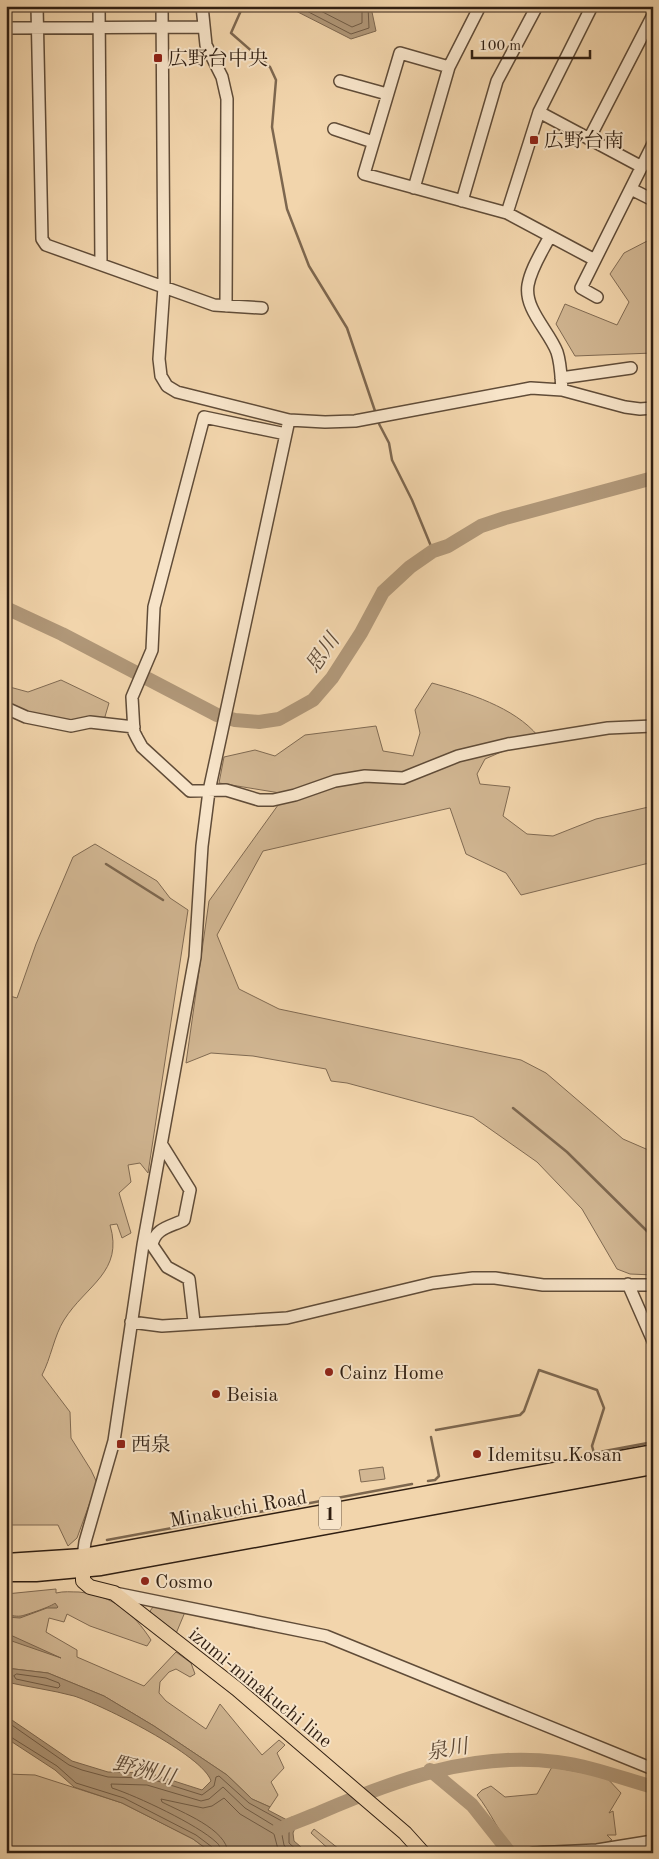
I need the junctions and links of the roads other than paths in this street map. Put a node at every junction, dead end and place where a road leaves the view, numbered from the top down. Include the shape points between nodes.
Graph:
1 (37, 6) edge
2 (99, 6) edge
3 (162, 6) edge
4 (202, 6) edge
5 (480, 6) edge
6 (536, 6) edge
7 (592, 6) edge
8 (653, 15) edge
9 (204, 27) junction
10 (6, 28) edge
11 (37, 28) junction
12 (99, 28) junction
13 (162, 28) junction
14 (449, 67) junction
15 (340, 81) dead end
16 (387, 94) junction
17 (539, 112) junction
18 (334, 129) dead end
19 (589, 139) junction
20 (373, 142) junction
21 (653, 144) edge
22 (642, 166) junction
23 (414, 188) junction
24 (631, 189) junction
25 (653, 200) edge
26 (462, 201) junction
27 (507, 214) junction
28 (550, 236) junction
29 (595, 260) junction
30 (101, 264) junction
31 (164, 287) junction
32 (597, 297) dead end
33 (226, 306) junction
34 (262, 308) dead end
35 (631, 368) dead end
36 (561, 378) junction
37 (562, 390) junction
38 (653, 408) edge
39 (289, 420) junction
40 (286, 434) junction
41 (6, 708) edge
42 (653, 726) edge
43 (134, 727) junction
44 (209, 791) junction
45 (162, 1145) junction
46 (148, 1245) junction
47 (628, 1284) junction
48 (653, 1285) edge
49 (131, 1322) junction
50 (194, 1322) junction
51 (653, 1341) edge
52 (653, 1453) edge
53 (653, 1466) edge
54 (6, 1562) edge
55 (82, 1564) junction
56 (6, 1573) edge
57 (36, 1573) junction
58 (6, 1579) edge
59 (114, 1593) junction
60 (653, 1769) edge
61 (653, 1841) edge
62 (423, 1853) edge
63 (534, 1853) edge

1 - 11 street
2 - 12 street
3 - 13 street
4 - 9 street
5 - 14 street
6 - 26 street via 497,81
7 - 17 street
8 - 19 street
9 - 13 street
9 - 33 street via 206,45 222,77 227,99
10 - 11 street
11 - 12 street
11 - 30 street via 42,239 46,245
12 - 13 street
12 - 30 street
13 - 31 street
14 - 16 street via 400,52
14 - 23 street
15 - 16 street
16 - 20 street
17 - 19 street
17 - 27 street
18 - 20 street
19 - 22 street
20 - 23 street via 364,174
21 - 22 street
22 - 24 street
23 - 26 street
24 - 25 street
24 - 29 street
26 - 27 street
27 - 28 street
28 - 29 street
28 - 36 street via 527,287 530,302 556,351
29 - 32 street via 581,288
30 - 31 street
31 - 33 street via 214,305
31 - 39 street via 159,359 161,376 167,386 177,392
33 - 34 street
35 - 36 street
36 - 37 street
37 - 38 street via 625,407
37 - 39 street via 531,388 354,421
39 - 40 street
40 - 43 street via 204,417 154,607 152,650 132,697
40 - 44 street
41 - 43 street via 26,717 71,726 90,722
42 - 44 street via 608,728 508,744 458,756 403,778 365,776 274,800 258,800 226,790
43 - 44 street via 142,747 179,782 190,791
44 - 45 street via 195,957
45 - 46 street
45 - 46 street via 190,1190 184,1220 159,1230
46 - 49 street
46 - 50 street via 167,1267 189,1280
47 - 48 street
47 - 50 street via 543,1285 473,1278 434,1283 287,1318
47 - 51 street
49 - 50 street via 162,1326
49 - 55 street via 114,1442 85,1542
52 - 55 highway, Minakuchi Road / 1
53 - 55 highway, Minakuchi Road / 1
54 - 55 highway, Minakuchi Road / 1
55 - 57 highway, Minakuchi Road / 1
55 - 59 main road, izumi-minakuchi line via 83,1581 90,1587
56 - 57 highway, Minakuchi Road / 1
57 - 58 main road
59 - 60 street via 272,1624 344,1642
59 - 62 main road, izumi-minakuchi line via 236,1689 405,1832
61 - 63 street via 597,1850

